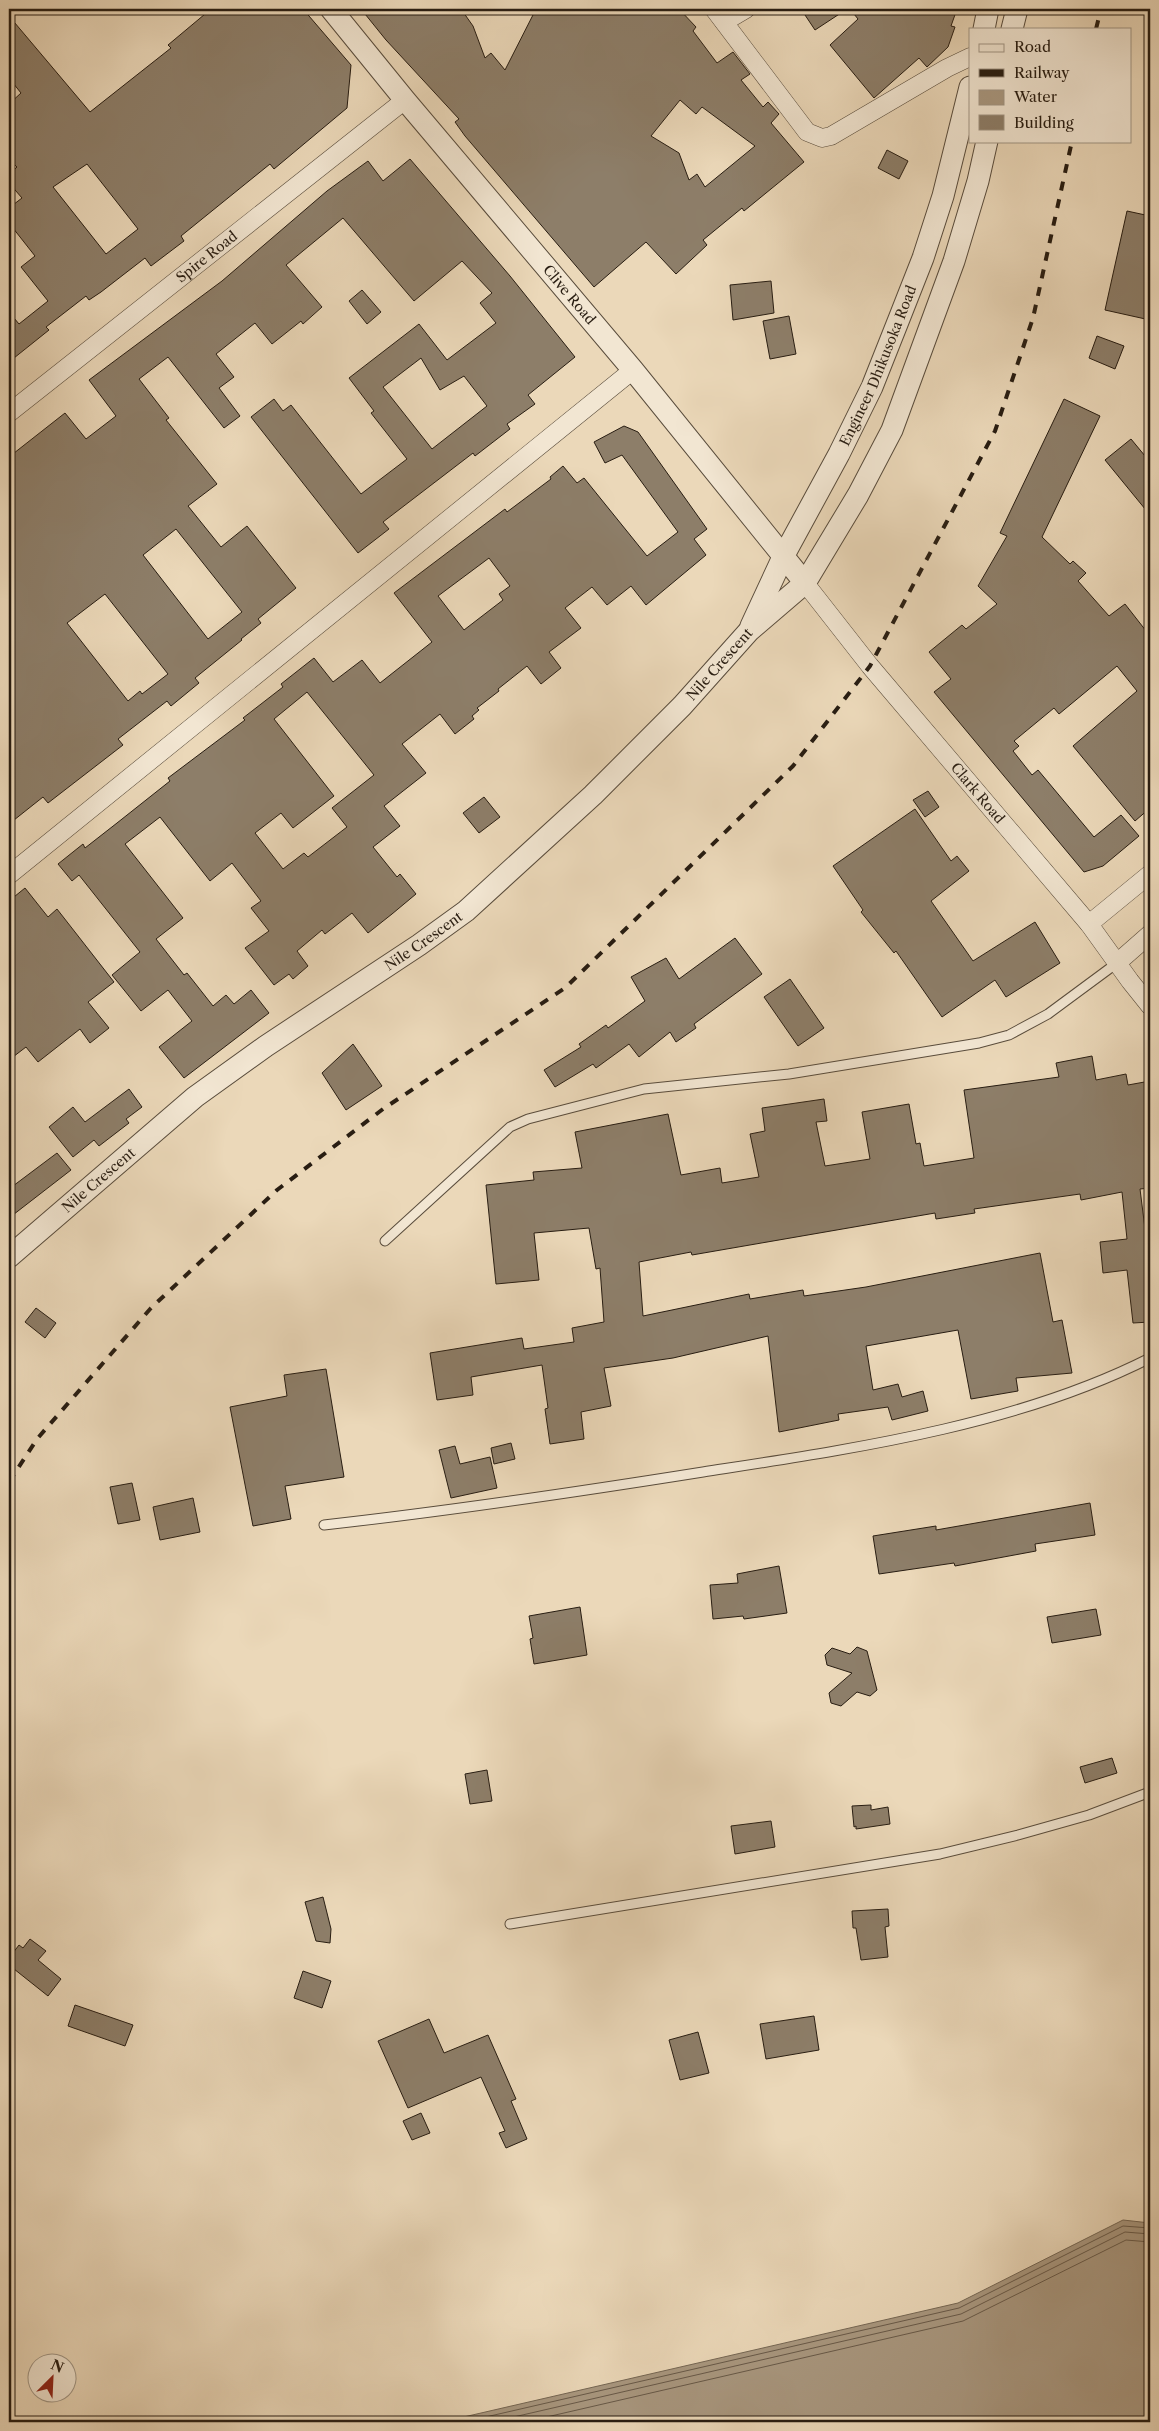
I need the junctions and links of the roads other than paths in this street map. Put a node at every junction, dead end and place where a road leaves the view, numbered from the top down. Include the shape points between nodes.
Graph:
1 (331, 9) edge
2 (746, 9) edge
3 (988, 9) edge
4 (1017, 9) edge
5 (719, 15) edge
6 (984, 28) edge
7 (1012, 28) edge
8 (969, 57) edge
9 (969, 90) edge
10 (405, 100) junction
11 (987, 142) edge
12 (633, 370) junction
13 (9, 413) edge
14 (782, 557) junction
15 (805, 583) junction
16 (749, 631) junction
17 (1150, 874) edge
18 (9, 875) edge
19 (1089, 924) junction
20 (1150, 934) edge
21 (1117, 963) junction
22 (1150, 1006) edge
23 (385, 1241) dead end
24 (9, 1257) edge
25 (1150, 1358) edge
26 (324, 1525) dead end
27 (1150, 1792) edge
28 (510, 1924) dead end

1 - 10 street, Clive Road
2 - 5 street
3 - 6 street
4 - 7 street
5 - 8 street via 807,132 822,138 831,136
9 - 14 street, Engineer Dhikusoka Road via 943,196 900,319 839,454
10 - 12 street, Clive Road
10 - 13 street, Spire Road
11 - 15 street via 954,261 892,430 858,495
12 - 14 street, Clive Road
12 - 18 street
14 - 15 street, Clive Road
14 - 16 street, Engineer Dhikusoka Road
15 - 16 street, Nile Crescent
15 - 19 street, Clark Road via 870,666
16 - 24 street, Nile Crescent via 682,706 593,795 466,911 196,1097
17 - 19 street
19 - 21 street, Clark Road
20 - 21 street
21 - 22 street, Clark Road
21 - 23 lane via 1048,1014 1009,1035 979,1043 789,1074 644,1089 528,1118 510,1127
25 - 26 lane via 1066,1394 950,1427 817,1454 409,1516
27 - 28 lane via 1080,1817 940,1854

